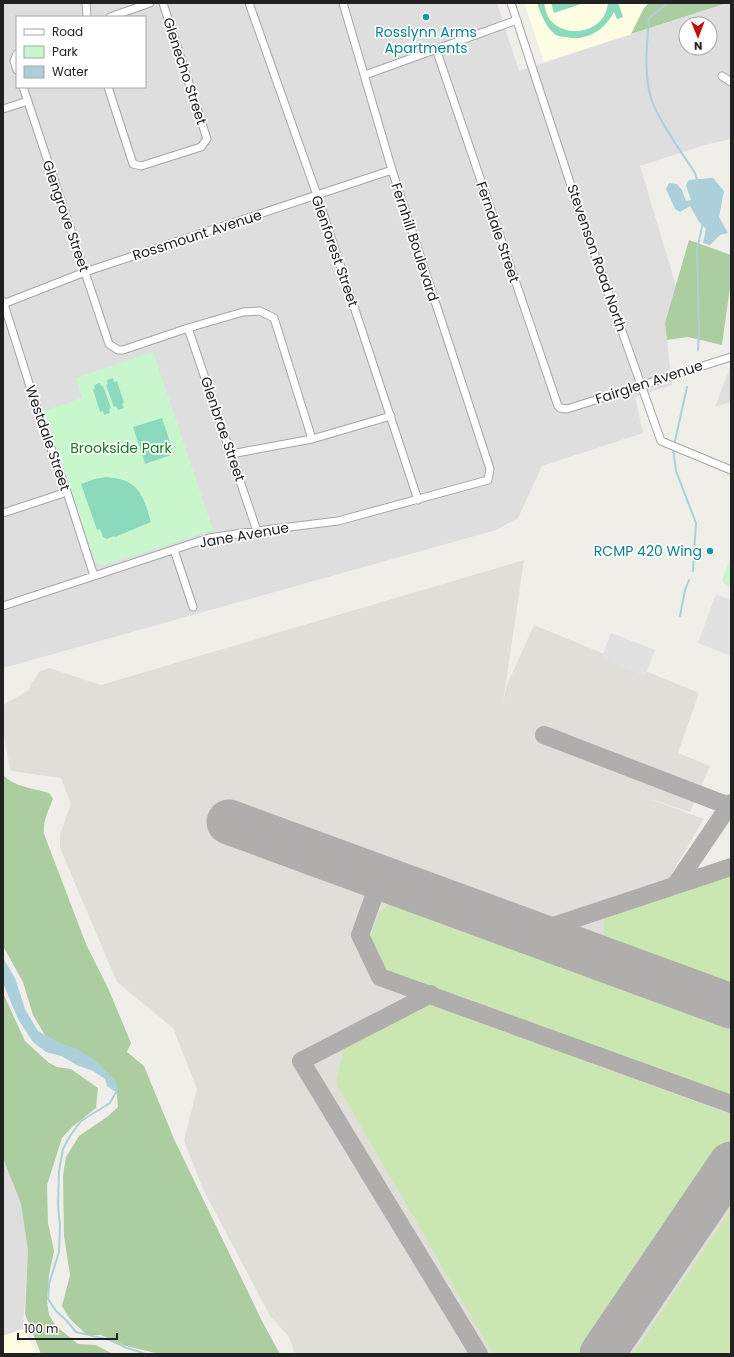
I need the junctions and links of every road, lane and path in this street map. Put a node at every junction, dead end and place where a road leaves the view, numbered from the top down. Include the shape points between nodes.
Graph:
1 (86, 3) edge
2 (150, 3) edge
3 (163, 3) edge
4 (249, 3) edge
5 (343, 3) edge
6 (511, 3) edge
7 (87, 16) edge
8 (113, 16) edge
9 (517, 20) junction
10 (436, 49) junction
11 (365, 75) junction
12 (722, 76) dead end
13 (731, 82) edge
14 (23, 88) edge
15 (108, 88) edge
16 (28, 102) junction
17 (3, 109) edge
18 (392, 170) junction
19 (317, 195) junction
20 (85, 272) junction
21 (3, 303) edge
22 (188, 328) junction
23 (731, 357) edge
24 (641, 384) junction
25 (567, 409) joint
26 (391, 416) junction
27 (312, 440) junction
28 (231, 454) junction
29 (731, 470) edge
30 (488, 480) joint
31 (67, 492) junction
32 (418, 500) junction
33 (3, 513) edge
34 (257, 530) junction
35 (174, 550) junction
36 (94, 576) junction
37 (3, 606) edge
38 (193, 608) dead end

1 - 7 street
2 - 8 street
3 - 15 street, Glenecho Street via 207,139 201,147 141,166 133,164
4 - 19 street, Glenforest Street
5 - 11 street, Fernhill Boulevard
6 - 9 street, Stevenson Road North
9 - 10 street
9 - 24 street, Stevenson Road North via 580,213
10 - 11 street
10 - 25 street, Ferndale Street via 555,402 560,408
11 - 18 street, Fernhill Boulevard
12 - 13 street
14 - 16 street, Glengrove Street
16 - 17 street
16 - 20 street, Glengrove Street
18 - 19 street, Rossmount Avenue
18 - 30 street, Fernhill Boulevard via 490,469
19 - 20 street, Rossmount Avenue
19 - 26 street, Glenforest Street
20 - 21 street, Rossmount Avenue
20 - 22 street, Glengrove Street via 110,344 118,350
21 - 31 street, Westdale Street
22 - 27 street via 243,312 260,311 274,318
22 - 28 street, Glenbrae Street
23 - 24 street, Fairglen Avenue
24 - 25 street, Fairglen Avenue
24 - 29 street, Stevenson Road North via 661,441
26 - 27 street
26 - 32 street, Glenforest Street
27 - 28 street
28 - 34 street, Glenbrae Street
30 - 32 street, Jane Avenue
31 - 33 street
31 - 36 street, Westdale Street
32 - 34 street, Jane Avenue via 338,521
34 - 35 street, Jane Avenue via 209,538
35 - 36 street, Jane Avenue
35 - 38 street
36 - 37 street, Jane Avenue

